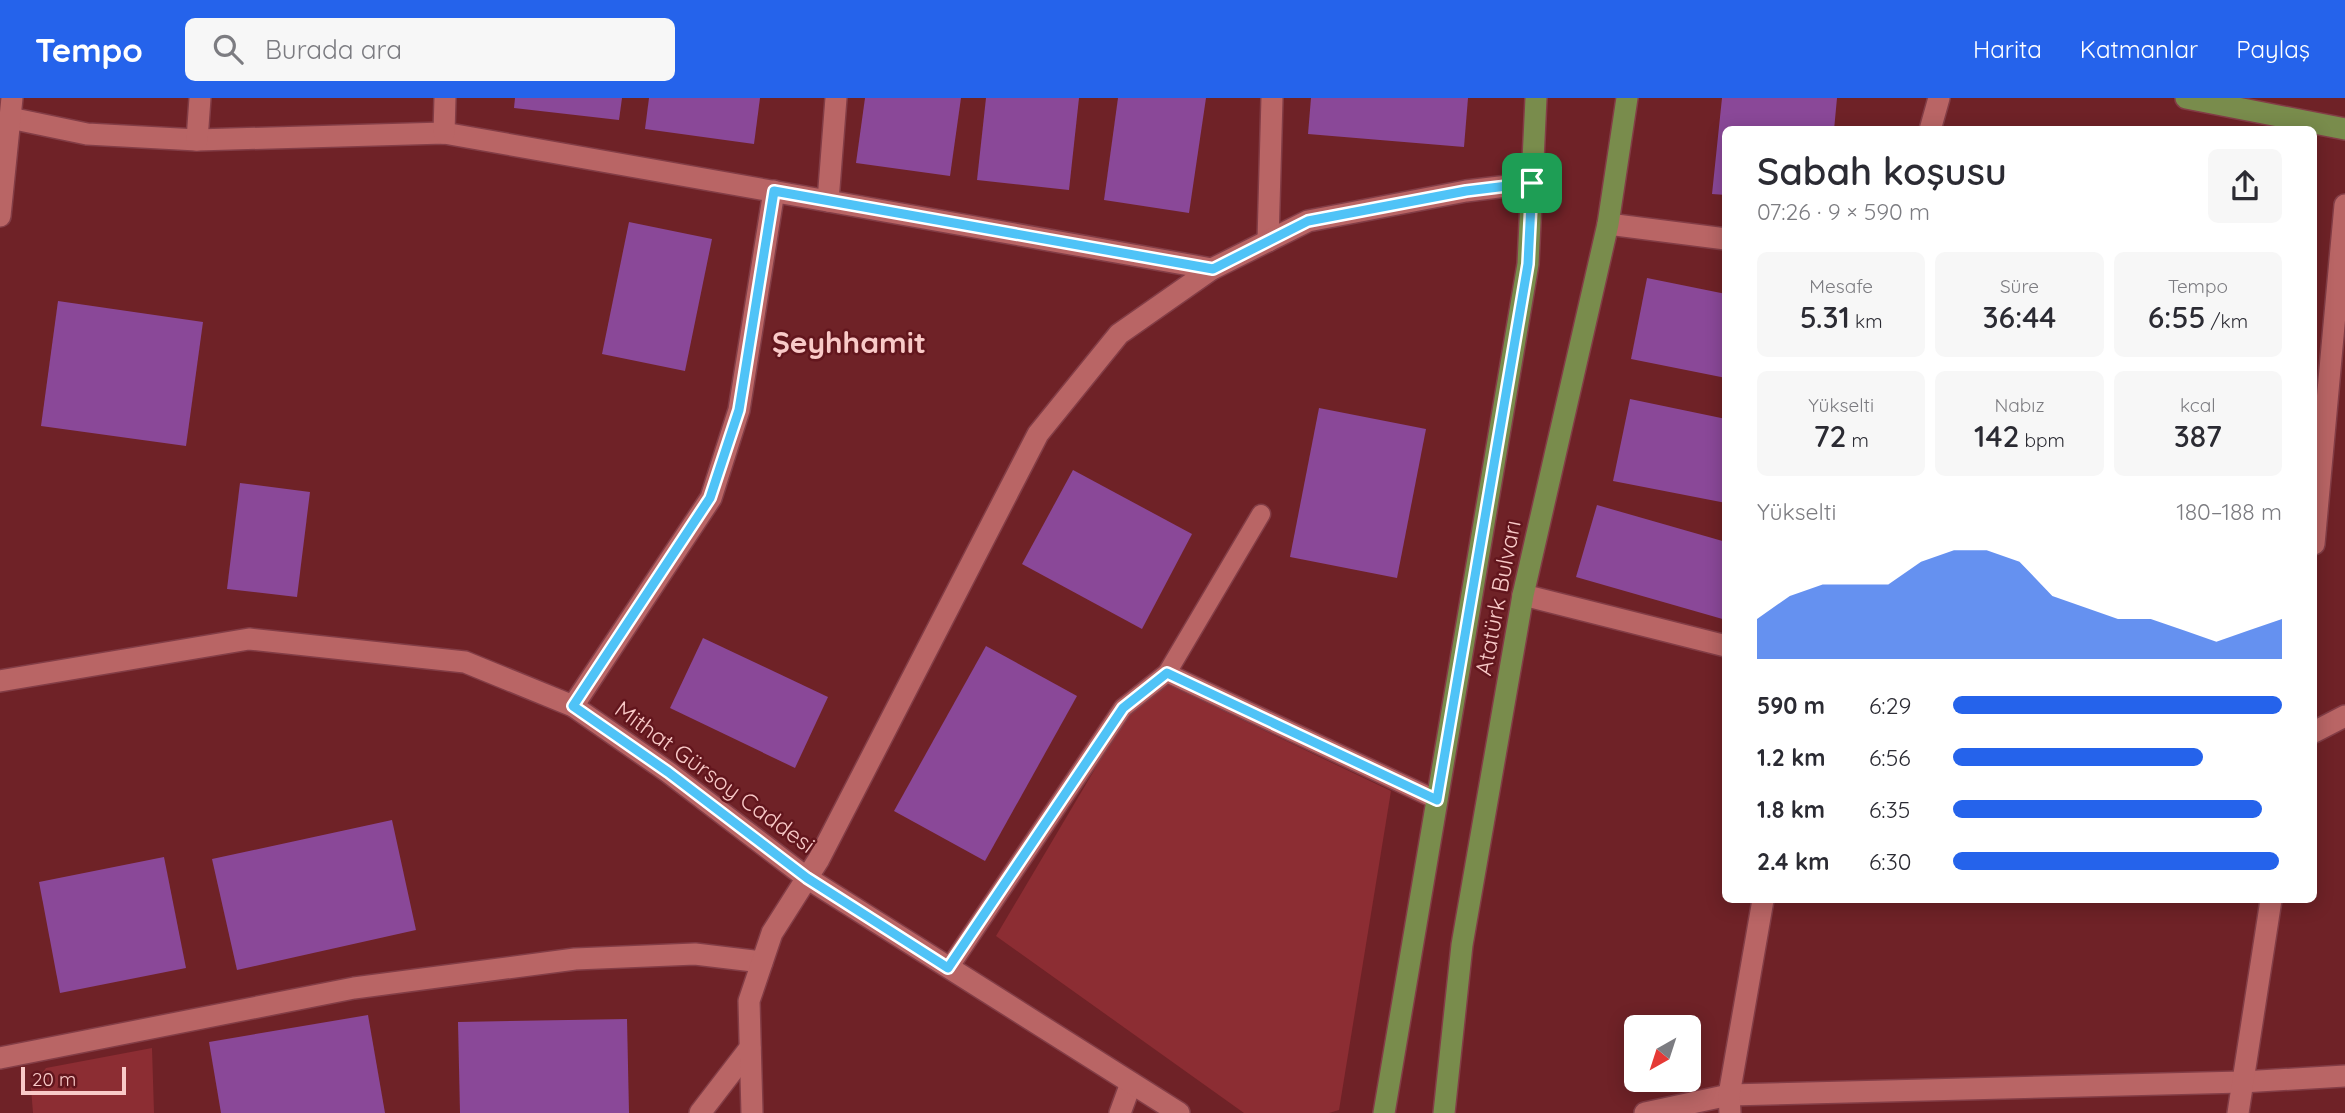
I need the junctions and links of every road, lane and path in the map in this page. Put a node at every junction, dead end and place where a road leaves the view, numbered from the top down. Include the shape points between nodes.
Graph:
1 (200, 98) edge
2 (445, 98) edge
3 (836, 98) edge
4 (1272, 98) edge
5 (1535, 98) edge
6 (1628, 98) edge
7 (1939, 98) edge
8 (2186, 98) edge
9 (11, 108) edge
10 (1931, 126) edge
11 (2345, 129) edge
12 (444, 133) junction
13 (197, 140) junction
14 (1532, 183) junction
15 (774, 191) junction
16 (828, 201) junction
17 (2345, 205) edge
18 (0, 216) edge
19 (1608, 224) junction
20 (1722, 238) edge
21 (1268, 241) junction
22 (1213, 269) junction
23 (2317, 511) edge
24 (1261, 514) dead end
25 (1523, 595) junction
26 (1722, 645) edge
27 (1167, 673) junction
28 (0, 681) edge
29 (573, 706) junction
30 (2345, 716) edge
31 (2317, 730) edge
32 (1437, 800) junction
33 (807, 878) junction
34 (1762, 903) edge
35 (2271, 903) edge
36 (762, 962) junction
37 (948, 968) junction
38 (750, 1048) junction
39 (0, 1058) edge
40 (2345, 1076) edge
41 (2242, 1082) junction
42 (1131, 1083) junction
43 (1729, 1104) edge
44 (700, 1113) edge
45 (752, 1113) edge
46 (1120, 1113) edge
47 (1179, 1113) edge
48 (1384, 1113) edge
49 (1444, 1113) edge
50 (1645, 1113) edge
51 (2238, 1113) edge

1 - 13 street
2 - 12 street
3 - 16 street
4 - 21 street
5 - 14 main road, Atatürk Bulvarı
6 - 19 main road, Atatürk Bulvarı
7 - 10 street
8 - 11 main road
9 - 13 street via 87,134
9 - 18 street
12 - 13 street
12 - 15 street
14 - 21 street via 1308,221
14 - 32 main road, Atatürk Bulvarı via 1528,264
15 - 16 street
15 - 29 street via 739,410 710,498
16 - 22 street
17 - 23 street
19 - 20 street
19 - 25 main road, Atatürk Bulvarı
21 - 22 street
22 - 33 street via 1119,334 1038,434
24 - 27 lane
25 - 26 street
25 - 49 main road, Atatürk Bulvarı via 1462,945
27 - 32 lane
27 - 37 lane via 1123,708
28 - 29 street, Mithat Gürsoy Caddesi via 249,639 465,662
29 - 33 street, Mithat Gürsoy Caddesi
30 - 31 street
32 - 48 main road, Atatürk Bulvarı
33 - 36 street via 772,933
33 - 37 street, Mithat Gürsoy Caddesi
34 - 43 street
35 - 41 street
36 - 38 street via 749,1001
36 - 39 street via 695,954 575,959 354,988
37 - 42 street, Mithat Gürsoy Caddesi
38 - 44 street
38 - 45 street
40 - 41 street
41 - 43 street
41 - 51 street
42 - 46 street
42 - 47 street, Mithat Gürsoy Caddesi
43 - 50 street

